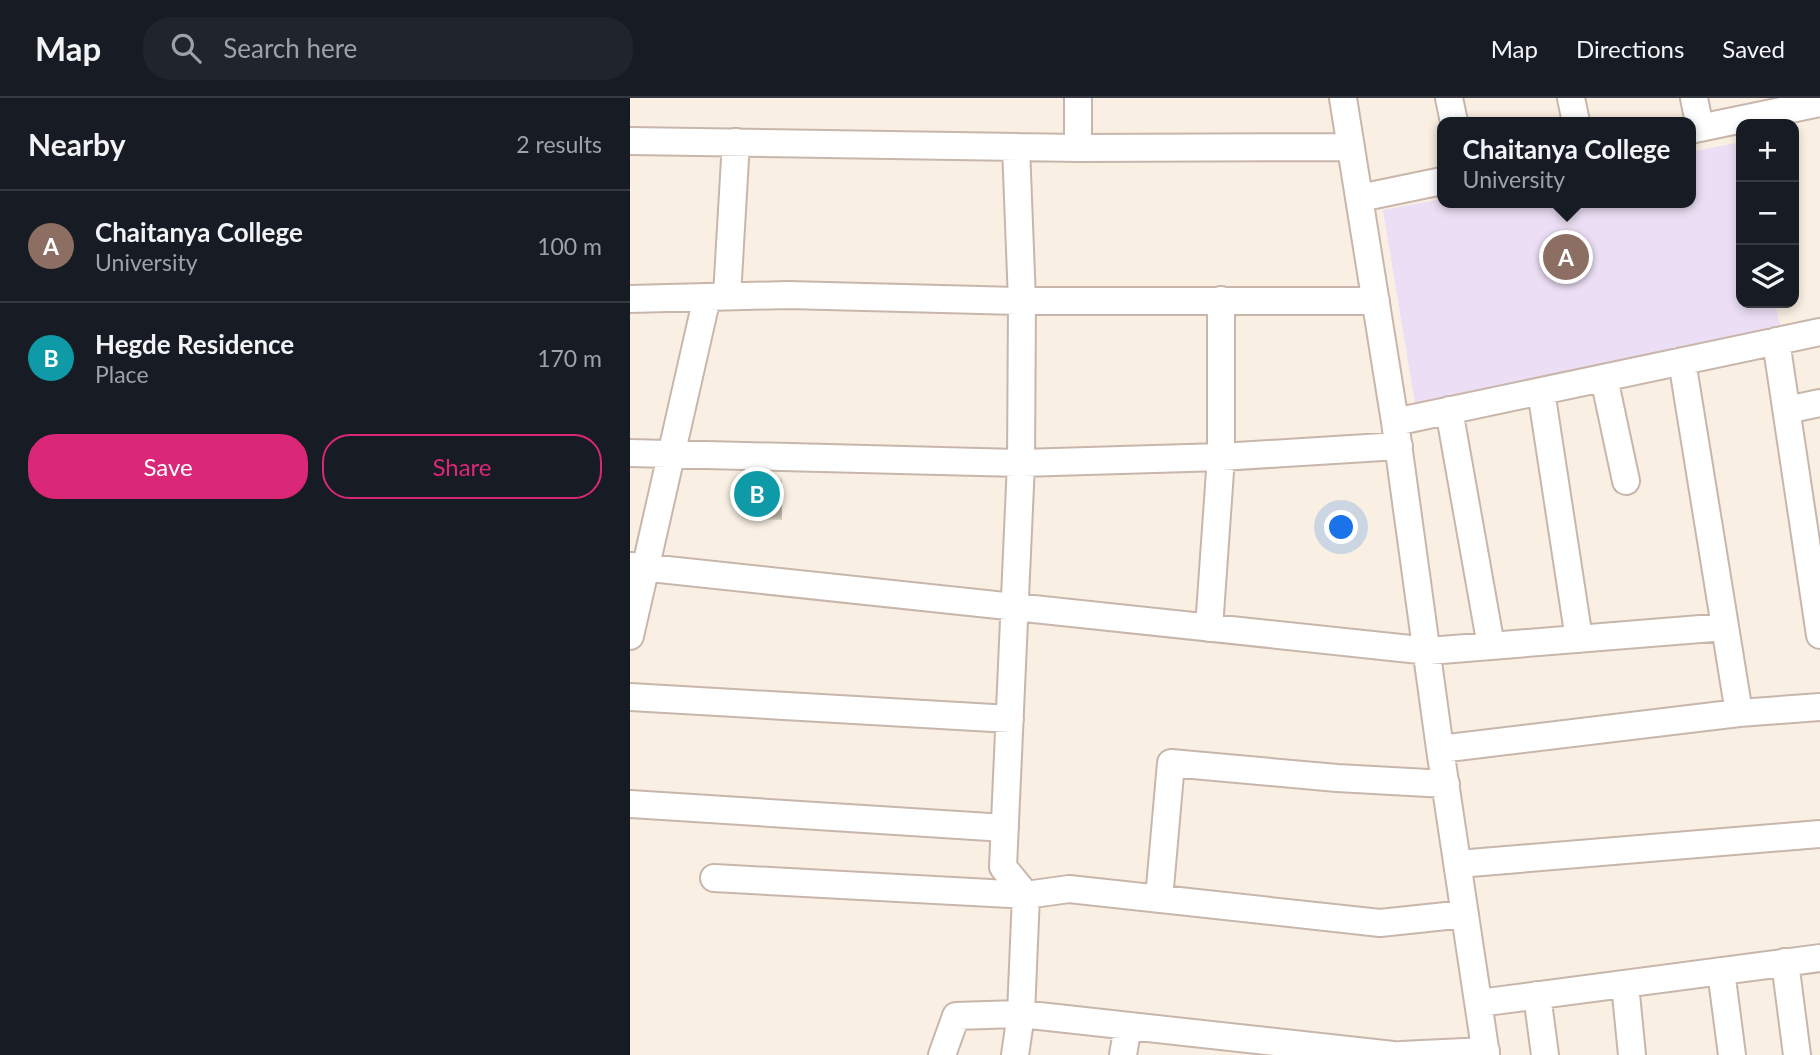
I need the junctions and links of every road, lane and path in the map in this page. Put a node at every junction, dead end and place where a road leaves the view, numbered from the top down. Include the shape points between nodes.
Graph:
1 (1078, 98) edge
2 (1343, 98) edge
3 (1449, 98) edge
4 (1571, 98) edge
5 (1694, 98) edge
6 (1810, 102) edge
7 (1453, 117) edge
8 (1575, 117) edge
9 (1695, 117) edge
10 (1696, 129) edge
11 (630, 141) edge
12 (736, 142) junction
13 (1016, 147) junction
14 (1351, 147) junction
15 (1078, 148) junction
16 (1437, 182) edge
17 (1360, 198) junction
18 (717, 297) junction
19 (630, 299) edge
20 (1221, 300) junction
21 (1022, 301) junction
22 (1376, 301) junction
23 (1820, 332) edge
24 (1776, 341) junction
25 (1682, 361) junction
26 (1604, 377) junction
27 (1541, 391) junction
28 (1820, 403) edge
29 (1449, 410) junction
30 (1787, 411) junction
31 (1397, 434) junction
32 (630, 453) edge
33 (671, 453) junction
34 (1222, 457) junction
35 (1021, 463) junction
36 (1626, 481) dead end
37 (638, 567) edge
38 (1015, 608) junction
39 (1725, 627) junction
40 (1209, 628) junction
41 (1820, 635) edge
42 (630, 636) edge
43 (1579, 639) junction
44 (1490, 646) junction
45 (1429, 651) junction
46 (630, 697) edge
47 (1820, 707) edge
48 (1739, 713) junction
49 (1010, 719) junction
50 (1440, 750) junction
51 (1446, 784) junction
52 (630, 804) edge
53 (1005, 828) junction
54 (1820, 835) edge
55 (1458, 864) junction
56 (714, 878) dead end
57 (1026, 895) junction
58 (1159, 899) junction
59 (1465, 914) junction
60 (1820, 958) edge
61 (1785, 962) junction
62 (1721, 971) junction
63 (1625, 984) junction
64 (1537, 995) junction
65 (1479, 1003) junction
66 (1021, 1014) junction
67 (1128, 1026) junction
68 (1486, 1053) edge
69 (942, 1055) edge
70 (1015, 1055) edge
71 (1123, 1055) edge
72 (1394, 1055) edge
73 (1401, 1055) edge
74 (1545, 1055) edge
75 (1632, 1055) edge
76 (1732, 1055) edge
77 (1797, 1055) edge

1 - 15 street
2 - 14 street
3 - 7 street
4 - 8 street
5 - 9 street
6 - 10 street
11 - 12 street
12 - 13 street
12 - 18 street
13 - 15 street
13 - 21 street
14 - 15 street
14 - 17 street
16 - 17 street
17 - 22 street
18 - 19 street
18 - 21 street
18 - 33 street
20 - 21 street
20 - 22 street
20 - 34 street
21 - 35 street
22 - 31 street
23 - 24 street
24 - 25 street
24 - 30 street
25 - 26 street
25 - 39 street
26 - 27 street
26 - 36 street
27 - 29 street
27 - 43 street
28 - 30 street
29 - 31 street
29 - 44 street
30 - 41 street
31 - 34 street
31 - 45 street
32 - 33 street
33 - 35 street
33 - 37 street
34 - 35 street
34 - 40 street
35 - 38 street
37 - 38 street
37 - 42 street
38 - 40 street
38 - 49 street
39 - 43 street
39 - 48 street
40 - 45 street
43 - 44 street
44 - 45 street
45 - 50 street
46 - 49 street
47 - 48 street
48 - 50 street
49 - 53 street
50 - 51 street
51 - 55 street
51 - 58 street via 1171,763
52 - 53 street
53 - 57 street via 1003,867
54 - 55 street
55 - 59 street
56 - 57 street
57 - 58 street via 1069,888
57 - 66 street
58 - 59 street via 1380,923
59 - 65 street
60 - 61 street
61 - 62 street
61 - 77 street
62 - 63 street
62 - 76 street
63 - 64 street
63 - 75 street
64 - 65 street
64 - 74 street
65 - 68 street
66 - 67 street
66 - 69 street via 956,1016
66 - 70 street
67 - 71 street
67 - 72 street
68 - 73 street

